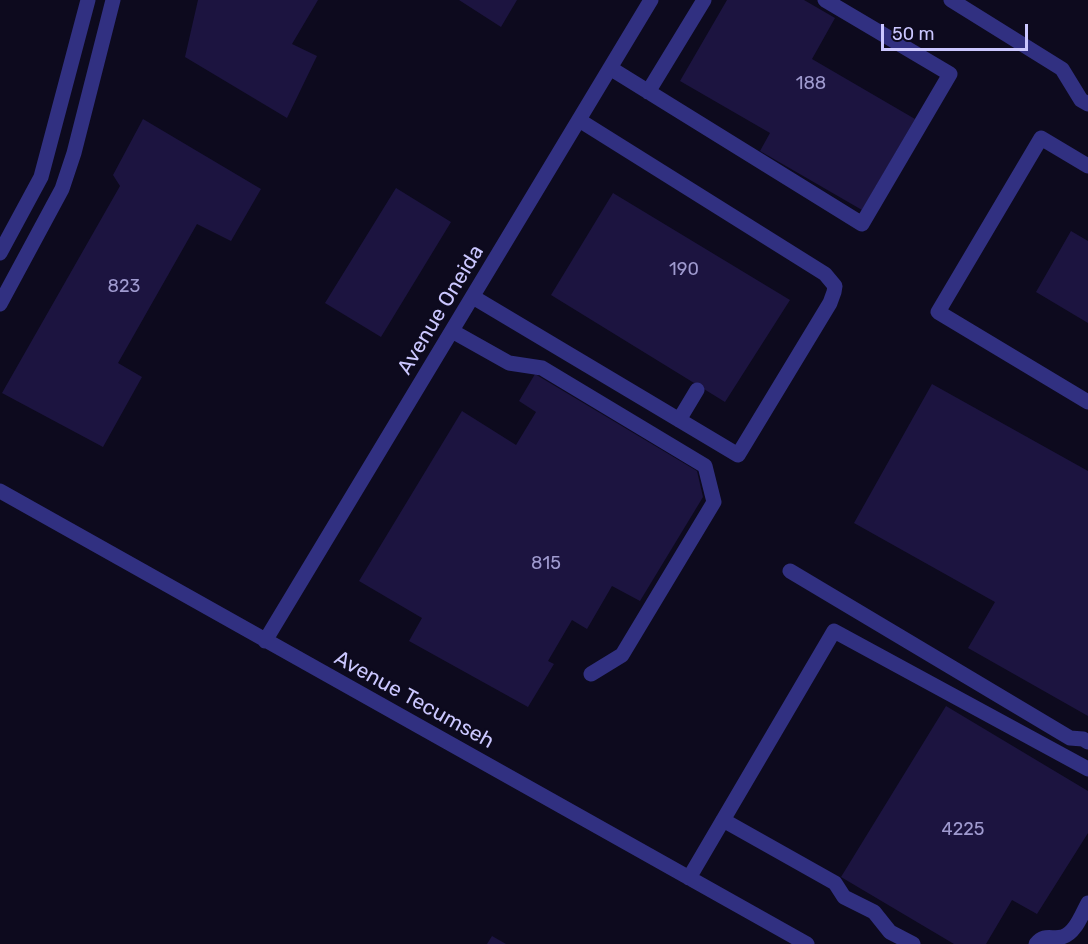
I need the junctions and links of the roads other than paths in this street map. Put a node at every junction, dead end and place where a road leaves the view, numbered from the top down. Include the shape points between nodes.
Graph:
1 (88, 0) edge
2 (113, 0) edge
3 (651, 0) edge
4 (704, 0) edge
5 (825, 0) edge
6 (951, 0) edge
7 (610, 68) junction
8 (648, 92) junction
9 (1088, 104) edge
10 (579, 120) junction
11 (1088, 166) edge
12 (0, 254) edge
13 (473, 297) junction
14 (0, 304) edge
15 (452, 331) junction
16 (697, 390) dead end
17 (1088, 402) edge
18 (679, 420) junction
19 (0, 491) edge
20 (790, 571) dead end
21 (265, 641) junction
22 (591, 674) dead end
23 (1088, 742) edge
24 (1088, 769) edge
25 (723, 820) junction
26 (689, 878) junction
27 (1088, 903) edge
28 (807, 944) edge
29 (913, 944) edge
30 (1036, 944) edge

1 - 12 street via 41,177
2 - 14 street via 62,189
3 - 7 street, Avenue Oneida
4 - 8 street
5 - 8 street via 950,74 862,224
6 - 9 street via 1062,69 1081,100
7 - 8 street
7 - 10 street, Avenue Oneida
10 - 13 street, Avenue Oneida
10 - 18 street via 825,274 835,286 830,303 738,455
11 - 17 street via 1041,138 938,312
13 - 15 street, Avenue Oneida
13 - 18 street
15 - 21 street, Avenue Oneida
15 - 22 street via 509,363 542,368 705,466 714,502 622,655
16 - 18 street
19 - 21 street, Avenue Tecumseh
20 - 23 street via 1070,738
21 - 26 street, Avenue Tecumseh
24 - 25 street via 834,631
25 - 26 street
25 - 29 street via 835,883 844,897 874,912 890,932
26 - 28 street, Avenue Tecumseh
27 - 30 street via 1070,932

